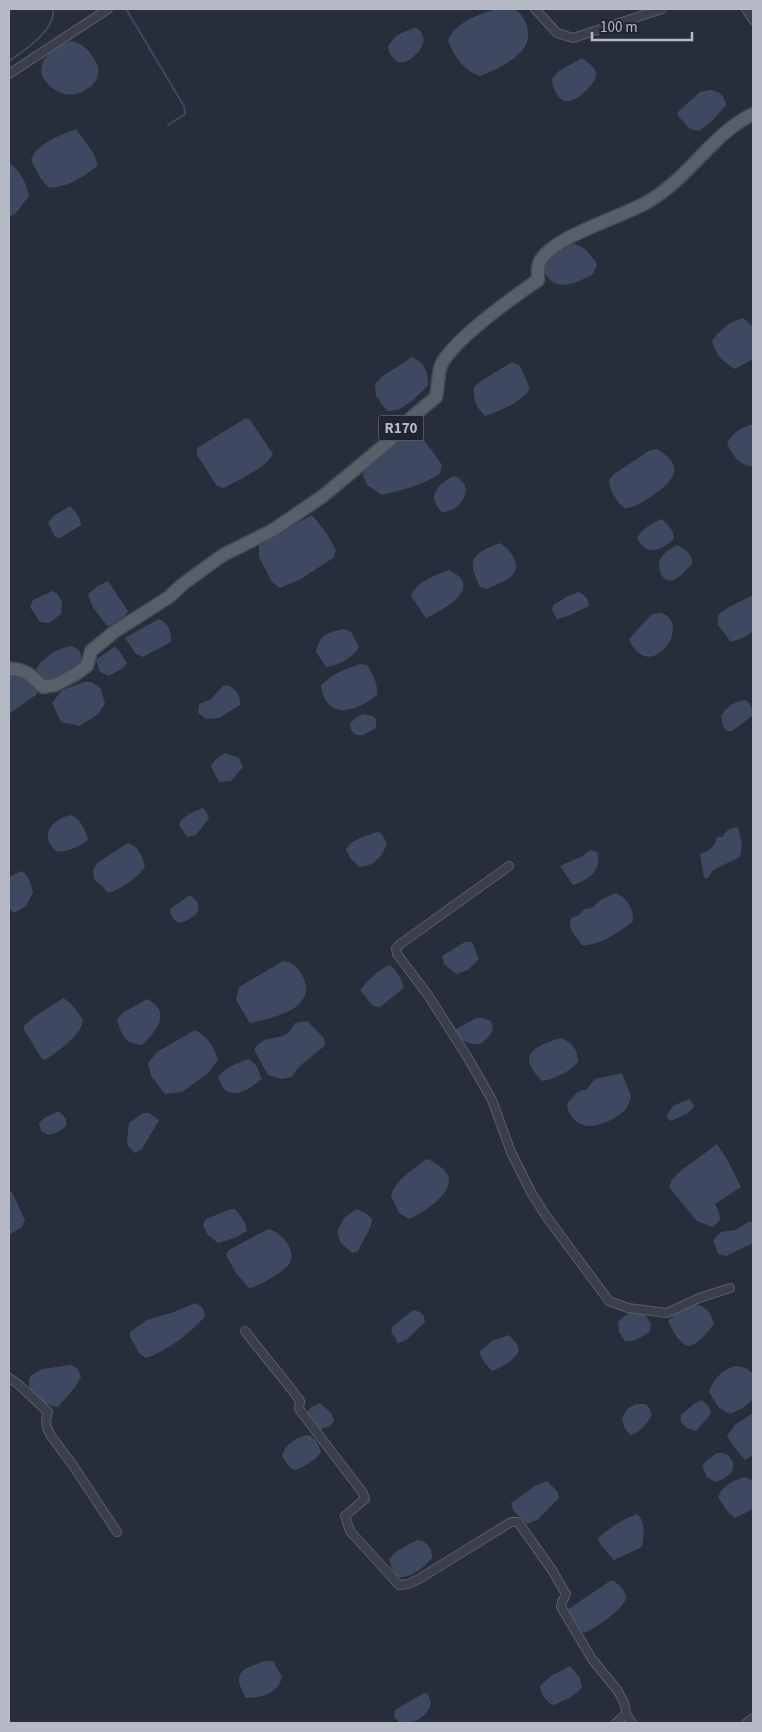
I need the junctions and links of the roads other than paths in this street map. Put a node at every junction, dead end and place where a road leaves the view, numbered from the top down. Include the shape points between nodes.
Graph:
1 (108, 9) edge
2 (536, 9) edge
3 (662, 9) edge
4 (746, 9) edge
5 (753, 20) edge
6 (9, 74) edge
7 (753, 114) edge
8 (9, 670) edge
9 (509, 866) dead end
10 (730, 1288) dead end
11 (245, 1331) dead end
12 (9, 1378) edge
13 (117, 1532) dead end
14 (626, 1714) junction
15 (753, 1718) edge
16 (616, 1723) edge
17 (632, 1723) edge
18 (746, 1723) edge

1 - 6 street
2 - 3 street via 557,32 574,38
4 - 5 street
7 - 8 main road, R170 via 728,128 671,187 648,202 570,236 546,252 539,263 538,280 477,327 441,365 436,397 323,496 273,530 223,555 169,597 114,632 91,651 87,666 76,674 55,685 43,687 30,673
9 - 10 street via 399,945 397,954 432,1001 492,1100 511,1152 532,1194 609,1301 628,1308 667,1313
11 - 14 street via 287,1382 300,1401 299,1409 363,1494 365,1499 345,1516 347,1526 399,1585 419,1579 511,1522 518,1522 566,1594 561,1608 592,1659 618,1691
12 - 13 street via 48,1412 46,1420 51,1436
14 - 16 street
14 - 17 street
15 - 18 street

